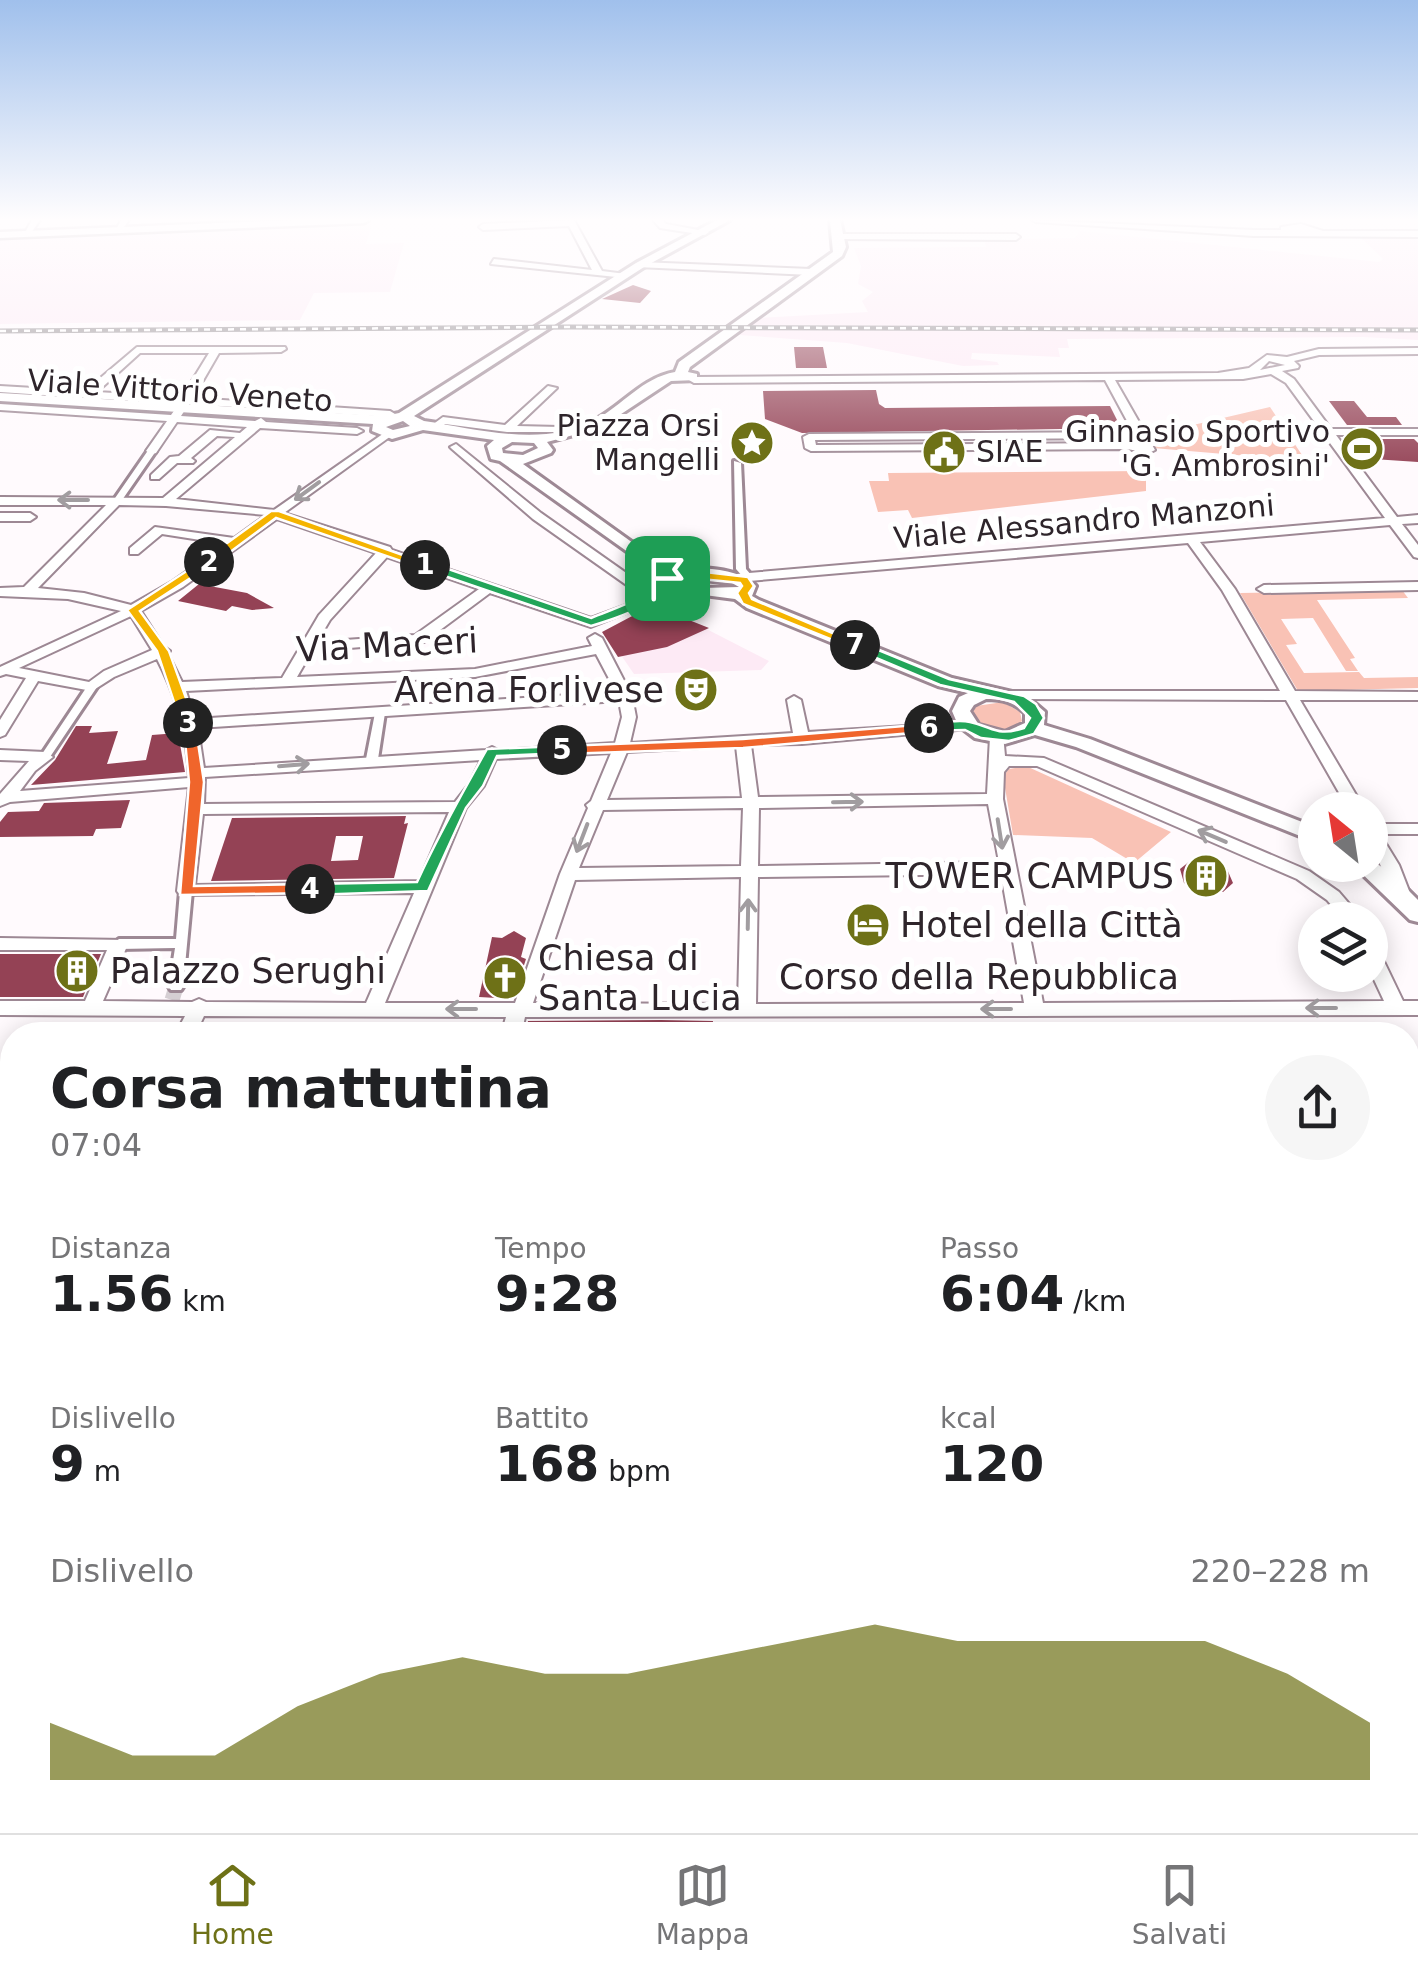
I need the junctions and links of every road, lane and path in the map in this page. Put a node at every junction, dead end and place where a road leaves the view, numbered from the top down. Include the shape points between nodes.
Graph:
1 (576, 306) edge
2 (765, 306) edge
3 (280, 349) dead end
4 (216, 350) junction
5 (1418, 350) edge
6 (1262, 366) junction
7 (1274, 370) junction
8 (1289, 370) junction
9 (1219, 376) junction
10 (1243, 376) junction
11 (687, 377) junction
12 (1108, 377) junction
13 (552, 388) dead end
14 (0, 393) edge
15 (87, 395) junction
16 (0, 407) edge
17 (181, 409) junction
18 (267, 415) junction
19 (389, 422) junction
20 (421, 429) junction
21 (357, 431) dead end
22 (1327, 432) junction
23 (1418, 432) edge
24 (508, 434) junction
25 (246, 435) junction
26 (568, 437) junction
27 (893, 442) junction
28 (541, 446) junction
29 (456, 447) dead end
30 (152, 451) joint
31 (498, 455) junction
32 (182, 460) junction
33 (472, 462) junction
34 (738, 463) dead end
35 (210, 464) junction
36 (543, 477) junction
37 (155, 478) dead end
38 (0, 500) edge
39 (117, 501) junction
40 (166, 502) junction
41 (275, 514) junction
42 (0, 516) edge
43 (30, 517) dead end
44 (1418, 518) edge
45 (1394, 521) junction
46 (1191, 538) junction
47 (237, 542) junction
48 (386, 550) junction
49 (134, 551) dead end
50 (1418, 554) edge
51 (672, 581) junction
52 (741, 585) junction
53 (1418, 586) edge
54 (487, 589) junction
55 (1264, 589) dead end
56 (29, 590) junction
57 (0, 592) edge
58 (646, 598) junction
59 (133, 610) junction
60 (591, 622) junction
61 (306, 647) junction
62 (598, 649) junction
63 (163, 651) junction
64 (2, 671) edge
65 (387, 677) junction
66 (33, 678) junction
67 (288, 680) junction
68 (92, 687) junction
69 (178, 688) junction
70 (999, 694) junction
71 (625, 696) junction
72 (1061, 696) junction
73 (1288, 696) junction
74 (1418, 696) edge
75 (794, 700) dead end
76 (380, 712) junction
77 (1034, 718) junction
78 (960, 719) junction
79 (930, 722) junction
80 (188, 724) junction
81 (0, 732) edge
82 (1003, 737) junction
83 (802, 738) junction
84 (743, 743) junction
85 (621, 748) junction
86 (492, 752) junction
87 (0, 755) edge
88 (46, 757) junction
89 (372, 759) junction
90 (1038, 761) junction
91 (997, 765) junction
92 (196, 778) junction
93 (1346, 792) edge
94 (994, 798) junction
95 (3, 799) edge
96 (750, 804) junction
97 (594, 805) junction
98 (459, 807) junction
99 (194, 809) junction
100 (1298, 826) edge
101 (1418, 829) edge
102 (1388, 830) edge
103 (1264, 858) junction
104 (1388, 859) edge
105 (1006, 868) junction
106 (1249, 871) dead end
107 (748, 872) junction
108 (568, 874) junction
109 (1383, 882) edge
110 (422, 887) junction
111 (186, 892) junction
112 (1335, 902) edge
113 (1414, 909) edge
114 (182, 943) junction
115 (0, 944) edge
116 (118, 944) junction
117 (1388, 978) edge
118 (173, 998) junction
119 (92, 1006) junction
120 (199, 1006) junction
121 (0, 1008) edge
122 (373, 1008) junction
123 (520, 1009) junction
124 (1035, 1009) junction
125 (1408, 1009) edge
126 (747, 1011) junction
127 (192, 1022) edge
128 (515, 1022) edge

1 - 19 main road
2 - 11 main road via 684,365
3 - 4 street
4 - 15 street via 137,350
4 - 17 street
5 - 8 street via 1319,352
6 - 7 street
6 - 8 street via 1264,358
6 - 9 street
7 - 8 street
7 - 10 street
8 - 10 street
8 - 22 street
9 - 10 street
9 - 12 street
11 - 12 street
11 - 26 main road via 689,386 666,384 606,425
12 - 27 street via 1149,450
13 - 24 street
14 - 15 street, Viale Vittorio Veneto
14 - 17 main road, Viale Vittorio Veneto
15 - 17 street, Viale Vittorio Veneto
16 - 17 street, Viale Vittorio Veneto
17 - 18 main road, Viale Vittorio Veneto
17 - 30 street
18 - 19 main road, Viale Vittorio Veneto
18 - 19 main road, Viale Vittorio Veneto via 328,413
18 - 21 street, Viale Vittorio Veneto
18 - 25 street
19 - 20 main road
19 - 20 main road via 416,420
19 -> 41 street
20 - 24 main road
20 - 31 main road
22 - 23 street
22 - 45 street
24 - 26 street via 556,430
24 - 28 main road
24 - 31 main road
25 - 32 street via 214,432
25 - 35 street
26 - 28 main road
26 - 36 main road
27 - 27 street via 809,437 811,448
28 - 31 main road via 526,460
28 - 36 main road via 532,466
29 - 33 street
30 - 39 street
31 - 33 street
31 - 51 main road
32 - 35 street
32 - 37 street
33 - 58 street
34 - 52 street
35 - 40 street
36 - 51 main road
39 -> 38 street
39 - 40 street
39 - 56 street
40 - 41 street
41 - 47 street
41 - 48 street
42 - 43 street
44 - 45 street, Viale Alessandro Manzoni
45 - 46 street, Viale Alessandro Manzoni
45 - 50 street
46 - 52 street, Viale Alessandro Manzoni via 779,574
46 - 73 street
47 - 49 street via 158,530
47 - 59 street
48 - 54 street
48 - 61 street
51 - 52 main road
51 - 58 street
52 - 70 main road via 743,598 753,604 945,682
52 - 78 main road via 748,608 939,686
53 - 55 street
54 - 60 street
54 - 61 street via 419,640
56 - 57 street
56 - 59 street via 82,595
58 - 60 street
59 - 63 street
59 - 64 street
60 - 62 street
61 - 67 street
62 - 65 street, Via Maceri via 475,674
62 - 71 street
63 - 68 street
63 - 69 street
64 - 66 street
65 - 67 street, Via Maceri
65 - 76 street
66 - 68 street
66 - 81 street
67 - 69 street, Via Maceri
68 - 88 street
69 - 80 street
70 - 72 street
70 - 77 main road
70 - 78 main road via 974,697
71 - 76 street
71 - 85 street via 629,717
72 - 73 street
72 - 77 street via 1045,700
73 - 74 street
73 - 93 street
75 - 83 street
76 - 80 street
76 - 89 street
77 - 82 main road
77 - 100 main road
78 - 79 street
78 - 82 main road
79 - 83 street
79 - 91 street via 978,738
80 - 92 street
82 - 90 street
82 - 91 street
83 - 84 street
84 - 85 street
84 - 96 street
85 - 86 street
85 - 97 street
86 - 89 street
86 - 98 street
87 - 88 street
88 - 95 street
92 -> 89 street
90 - 91 street
103 -> 90 street
91 - 94 street
92 - 95 street
92 - 99 street
96 -> 94 street
94 -> 105 street
96 - 97 street
96 - 107 street
97 -> 108 street
98 - 99 street
98 - 110 street
99 - 111 street
101 - 102 street
103 - 106 street
103 - 112 street
104 - 113 street
105 - 107 street
105 - 124 street
107 - 108 street
126 -> 107 street
108 - 123 street
109 - 113 main road
110 - 111 street
110 - 122 street
111 - 114 street
114 - 116 street
114 - 118 street
115 - 116 street
116 - 119 street
117 - 125 street
118 - 119 street, Corso della Repubblica
118 - 120 street, Corso della Repubblica
119 - 121 street, Corso della Repubblica
120 - 122 street, Corso della Repubblica
120 - 127 street
123 -> 122 street, Corso della Repubblica
123 - 126 street, Corso della Repubblica
123 - 128 street
125 -> 124 street, Corso della Repubblica
124 -> 126 street, Corso della Repubblica

